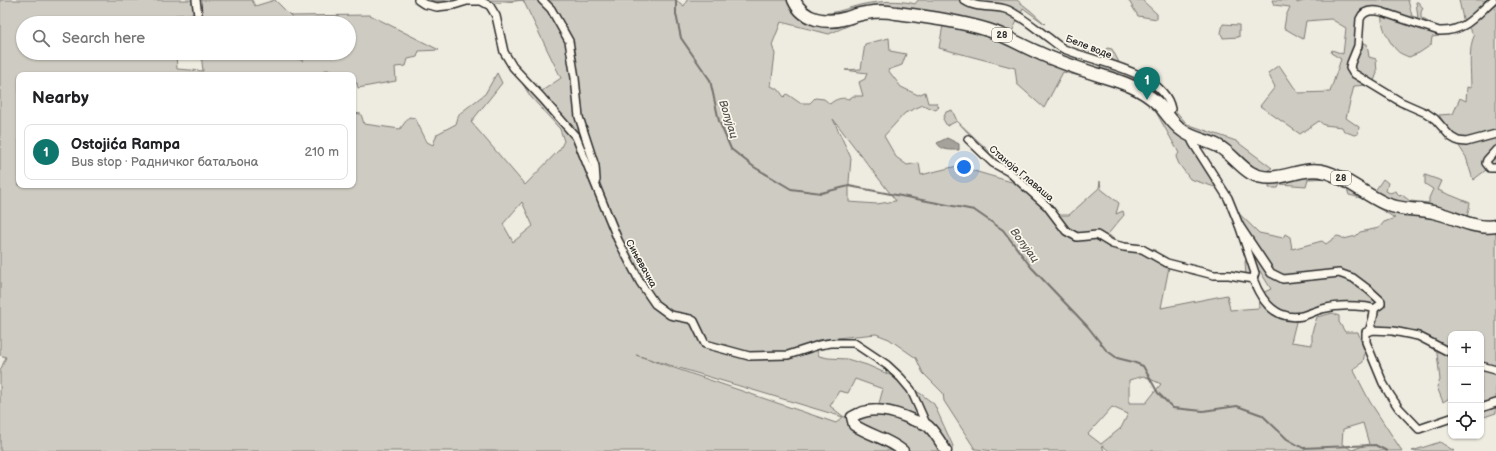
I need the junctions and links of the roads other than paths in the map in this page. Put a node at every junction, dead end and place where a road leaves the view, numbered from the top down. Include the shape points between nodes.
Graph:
1 (196, 0) edge
2 (418, 0) edge
3 (542, 0) edge
4 (794, 0) edge
5 (964, 0) edge
6 (1493, 0) edge
7 (198, 16) edge
8 (1167, 114) junction
9 (1496, 134) edge
10 (1190, 136) junction
11 (968, 139) dead end
12 (1496, 150) edge
13 (1496, 168) edge
14 (597, 188) junction
15 (1239, 225) junction
16 (1496, 226) edge
17 (1253, 278) junction
18 (1374, 309) junction
19 (1370, 331) junction
20 (1448, 351) edge
21 (1484, 367) edge
22 (1496, 370) edge
23 (1496, 403) edge
24 (1484, 407) edge
25 (1448, 419) edge
26 (927, 426) junction
27 (903, 451) edge
28 (946, 451) edge

1 - 7 street
2 - 14 street, Сињевачка via 437,7 468,1 481,1 490,6 496,16 504,52 513,67 576,137
3 - 14 street via 569,41 579,117 595,166
4 - 8 main road, 28 via 806,15 823,21 886,12 987,29 1075,68 1131,85 1157,102
5 - 8 street, Беле воде via 977,6 1007,9 1062,48 1152,82 1168,99 1171,109
6 - 9 street via 1463,27 1448,32 1382,12 1365,12 1360,19 1358,46 1350,68 1353,73 1401,102 1435,119 1458,141 1466,142
8 - 10 main road, 28
10 - 15 street via 1224,191
10 - 16 main road, 28 via 1220,147 1245,169 1263,178 1321,170 1392,207 1430,211 1476,226
11 - 17 street, Станоја Главаша via 993,163 1009,172 1047,206 1066,231 1077,237 1097,235 1112,244 1142,249 1167,263 1214,275
12 - 13 street via 1486,160 1490,168
14 - 26 street, Сињевачка via 618,240 655,304 670,315 694,321 705,344 749,356 788,356 819,345 854,343 887,365 912,390
15 - 17 street via 1255,274
15 - 18 street via 1271,274 1283,279 1339,273 1353,278 1381,301
17 - 18 street via 1270,308 1284,315 1301,316 1344,305
18 - 19 street
19 - 20 street via 1393,331 1418,336
19 - 25 street via 1366,332 1366,342 1383,383 1398,407 1419,429
21 - 22 street
23 - 24 street
26 - 27 street via 885,410 866,411 852,417 854,425 894,443
26 - 28 street

